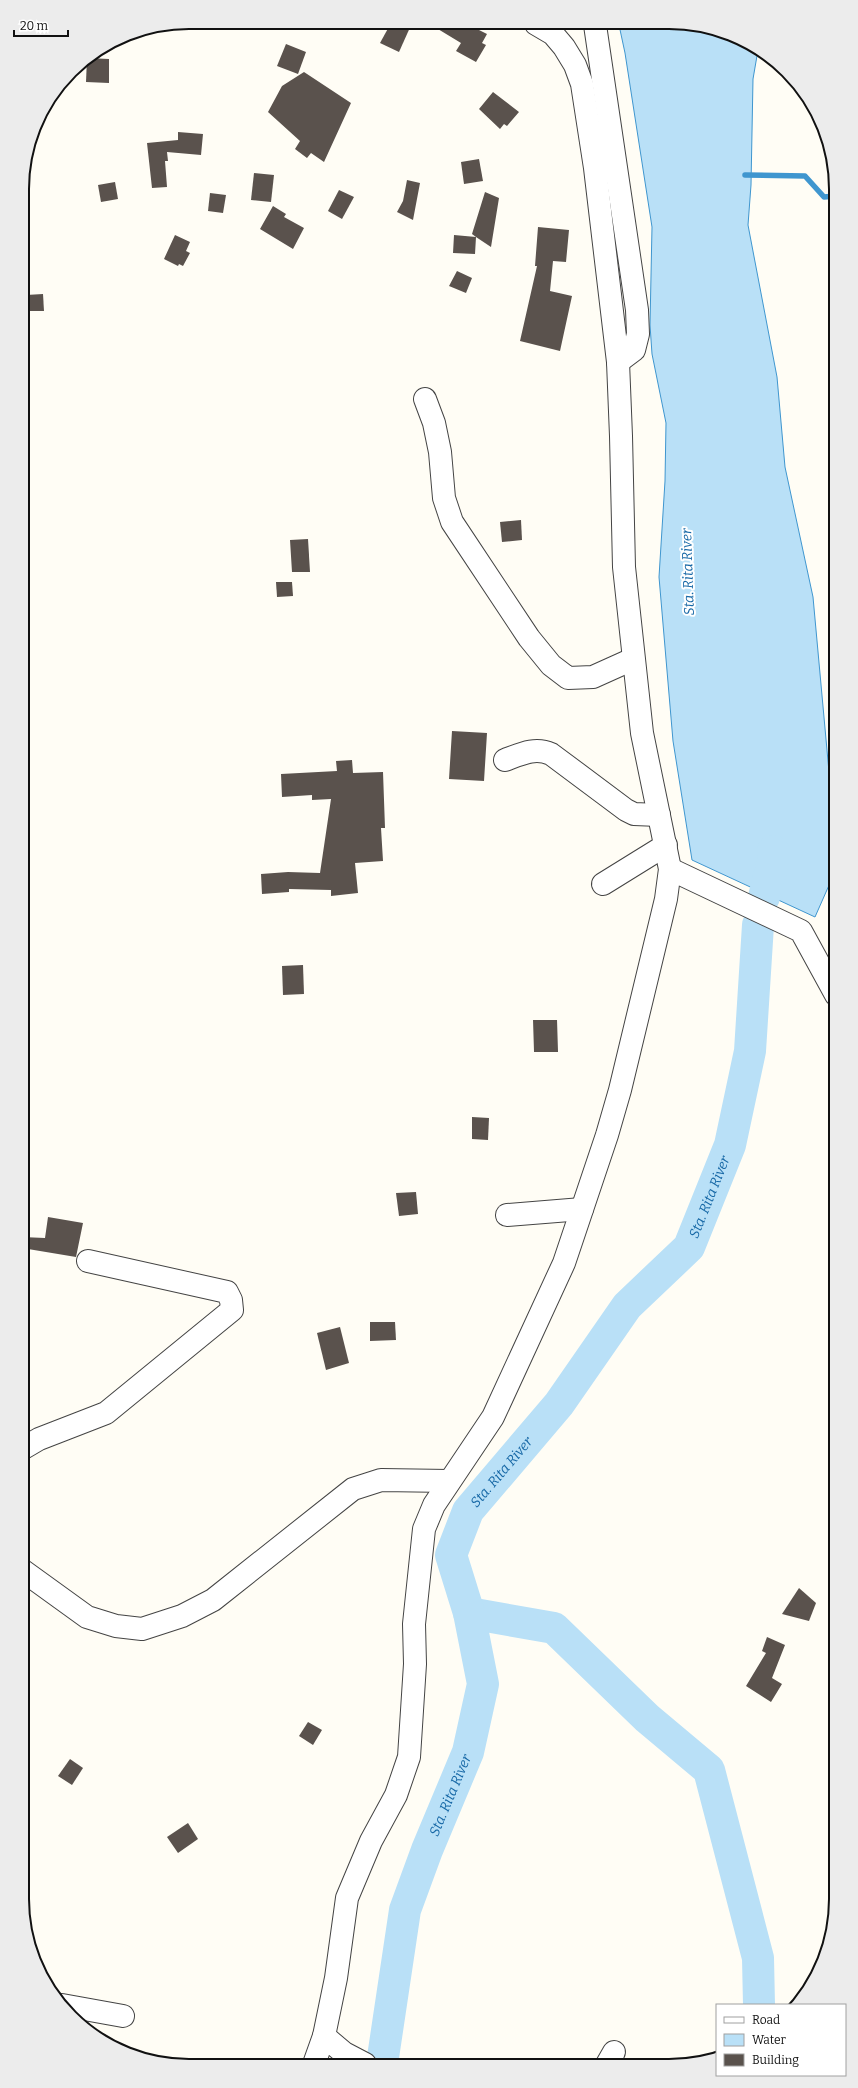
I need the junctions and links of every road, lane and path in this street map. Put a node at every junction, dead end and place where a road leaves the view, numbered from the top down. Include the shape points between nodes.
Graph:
1 (544, 29) edge
2 (596, 29) edge
3 (618, 362) junction
4 (425, 399) dead end
5 (633, 659) junction
6 (505, 760) dead end
7 (659, 815) junction
8 (666, 845) junction
9 (670, 869) junction
10 (603, 884) dead end
11 (829, 982) edge
12 (582, 1209) junction
13 (507, 1215) dead end
14 (88, 1261) dead end
15 (29, 1445) edge
16 (449, 1481) junction
17 (29, 1575) edge
18 (71, 2007) edge
19 (123, 2016) dead end
20 (324, 2036) junction
21 (316, 2059) edge
22 (355, 2059) edge

1 - 3 street via 553,34 564,47 575,65 582,84 595,168
2 - 3 street via 637,310 638,334 634,350
3 - 5 street via 624,567
4 - 5 street via 434,423 440,452 444,498 452,522 551,665 568,678 593,677
5 - 7 street via 642,733
6 - 7 street via 532,750 543,750 626,810 634,814
7 - 8 street
8 - 9 street
8 - 10 street
9 - 11 street via 801,931
9 - 12 street via 666,899 620,1090
12 - 13 street
12 - 16 street via 564,1263 493,1417
14 - 15 street via 227,1292 232,1310 106,1412
16 - 17 street via 381,1480 353,1489 212,1600 182,1616 142,1629 116,1626 87,1617
16 - 20 street via 434,1505 424,1529 414,1624 415,1664 409,1758 396,1795 371,1841 347,1898 336,1978
18 - 19 street
20 - 21 street
20 - 22 street

